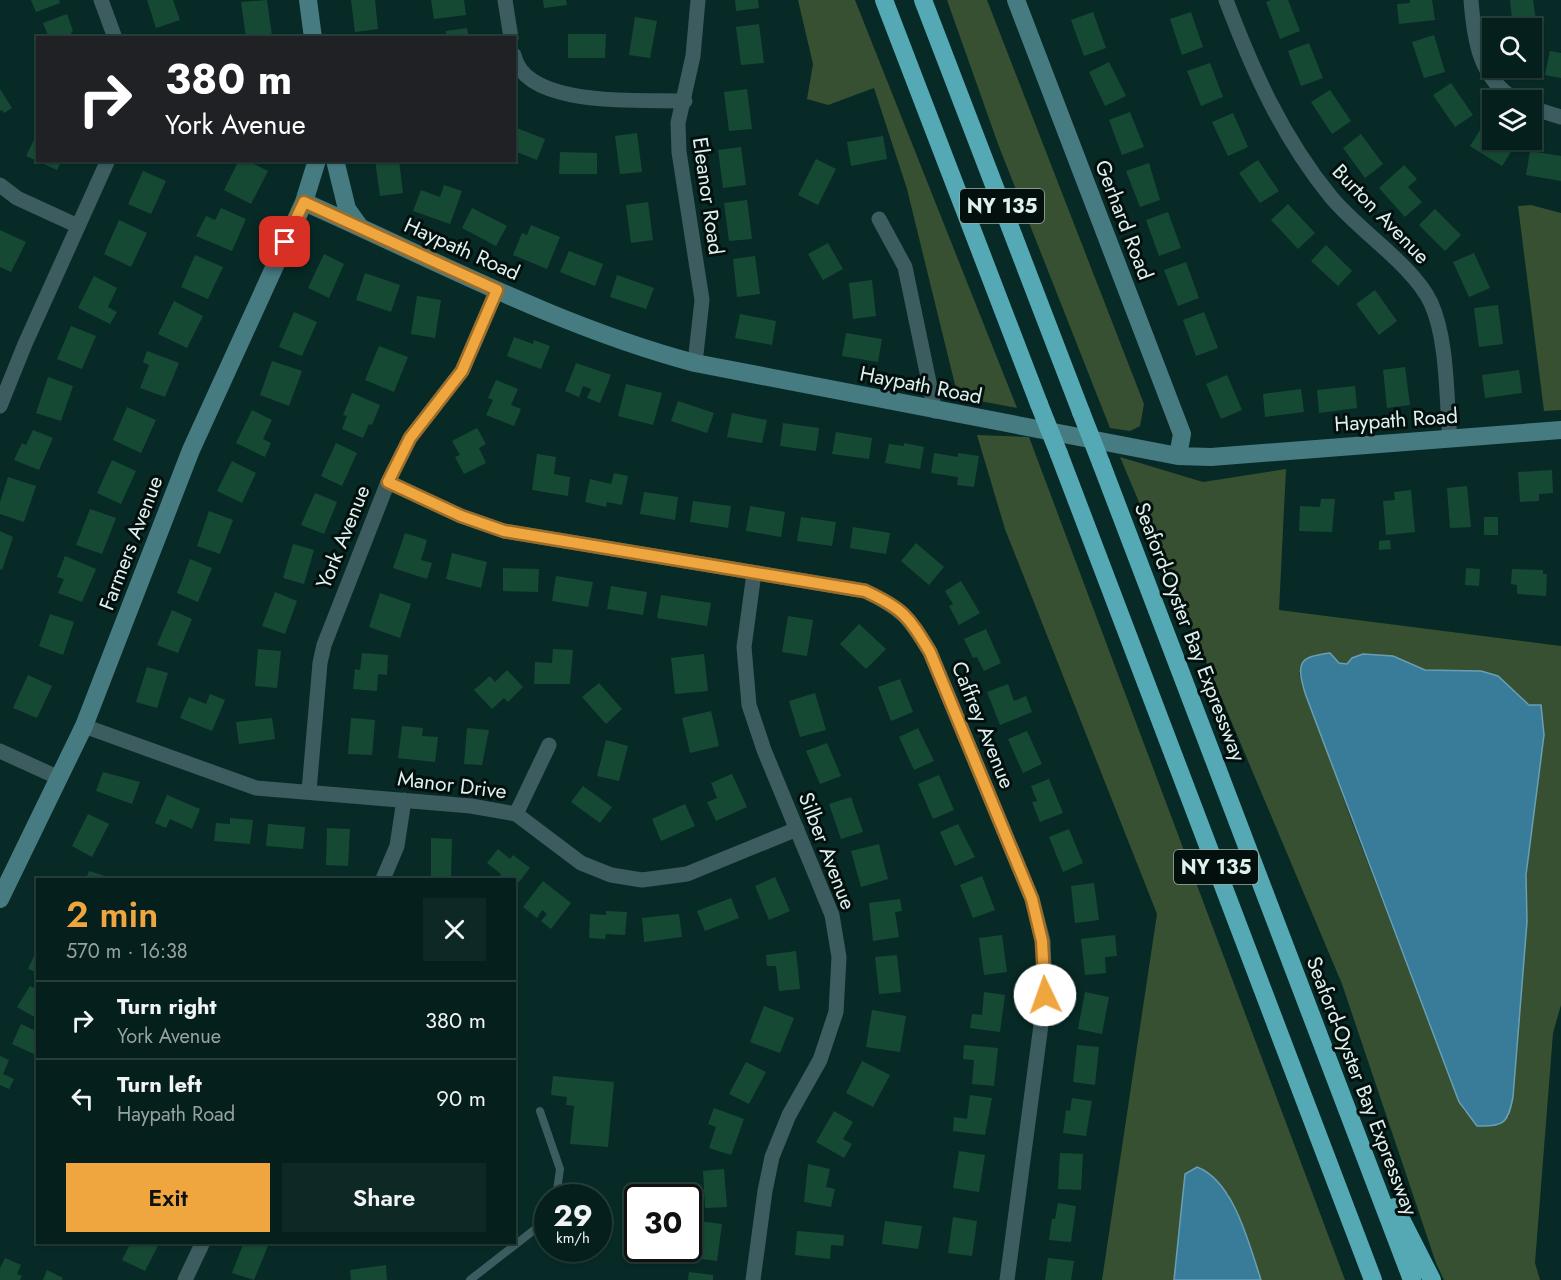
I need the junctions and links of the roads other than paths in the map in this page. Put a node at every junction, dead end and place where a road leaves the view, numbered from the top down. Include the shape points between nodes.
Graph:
1 (101, 0) edge
2 (308, 0) edge
3 (505, 0) edge
4 (698, 0) edge
5 (884, 0) edge
6 (923, 0) edge
7 (1016, 0) edge
8 (1226, 0) edge
9 (1471, 0) edge
10 (114, 36) edge
11 (313, 36) edge
12 (511, 36) edge
13 (516, 58) edge
14 (1502, 90) edge
15 (685, 101) junction
16 (1542, 111) edge
17 (1561, 117) edge
18 (107, 162) edge
19 (316, 162) edge
20 (335, 162) edge
21 (0, 185) edge
22 (304, 202) junction
23 (879, 219) dead end
24 (78, 226) junction
25 (361, 228) junction
26 (497, 290) junction
27 (695, 363) junction
28 (0, 406) edge
29 (935, 411) junction
30 (1561, 430) edge
31 (1450, 439) junction
32 (1178, 456) junction
33 (388, 482) junction
34 (754, 573) junction
35 (84, 726) junction
36 (549, 745) dead end
37 (0, 751) edge
38 (57, 777) junction
39 (309, 791) junction
40 (404, 800) junction
41 (516, 814) junction
42 (797, 830) junction
43 (384, 878) edge
44 (0, 899) edge
45 (540, 1111) dead end
46 (1357, 1135) junction
47 (558, 1184) edge
48 (534, 1230) edge
49 (202, 1244) edge
50 (185, 1280) edge
51 (470, 1280) edge
52 (753, 1280) edge
53 (1007, 1280) edge
54 (1372, 1280) edge
55 (1412, 1280) edge
56 (1432, 1280) edge

1 - 10 street
2 - 11 street
3 - 12 street
4 - 15 street, Eleanor Road
5 - 54 highway, NY 135, bridge
6 - 46 highway, Seaford-Oyster Bay Expressway / NY 135, bridge
7 - 32 street, Gerhard Road via 1182,434
8 - 31 street, Burton Avenue via 1271,110 1306,164 1357,225 1416,279 1430,302 1439,329
9 - 14 street via 1474,41 1482,62
13 - 15 street via 535,84 557,94
15 - 27 street, Eleanor Road via 678,123 679,152 702,300
16 - 17 street
18 - 24 street
19 - 22 street, Farmers Avenue
20 - 25 street via 347,209
21 - 24 street via 16,198
22 - 25 street, Haypath Road
22 - 35 street, Farmers Avenue via 191,450
23 - 29 street via 905,267
24 - 28 street
25 - 26 street, Haypath Road
26 - 27 street, Haypath Road via 636,348
26 - 33 street, York Avenue via 462,371 410,438
27 - 29 street, Haypath Road
29 - 32 street, Haypath Road
30 - 31 street, Haypath Road
31 - 32 street, Haypath Road via 1211,457
33 - 34 street, Caffrey Avenue via 504,531
33 - 39 street, York Avenue via 324,645
34 - 42 street, Silber Avenue via 744,647 749,705
34 - 53 street, Caffrey Avenue via 865,591 891,603 910,619 930,652 1032,899 1042,941 1045,995
35 - 38 street, Farmers Avenue
35 - 39 street, Manor Drive via 237,783
36 - 41 street
37 - 38 street
38 - 44 street, Farmers Avenue
39 - 40 street, Manor Drive
40 - 41 street, Manor Drive
40 - 43 street via 397,846
41 - 42 street, Manor Drive via 581,863 611,875 642,880 687,874
42 - 52 street, Silber Avenue via 832,915 839,987 836,1012 820,1060 789,1115 772,1157
45 - 47 lane via 560,1169
46 - 55 highway, Seaford-Oyster Bay Expressway / NY 135
46 - 56 highway
48 - 51 lane
49 - 50 street

